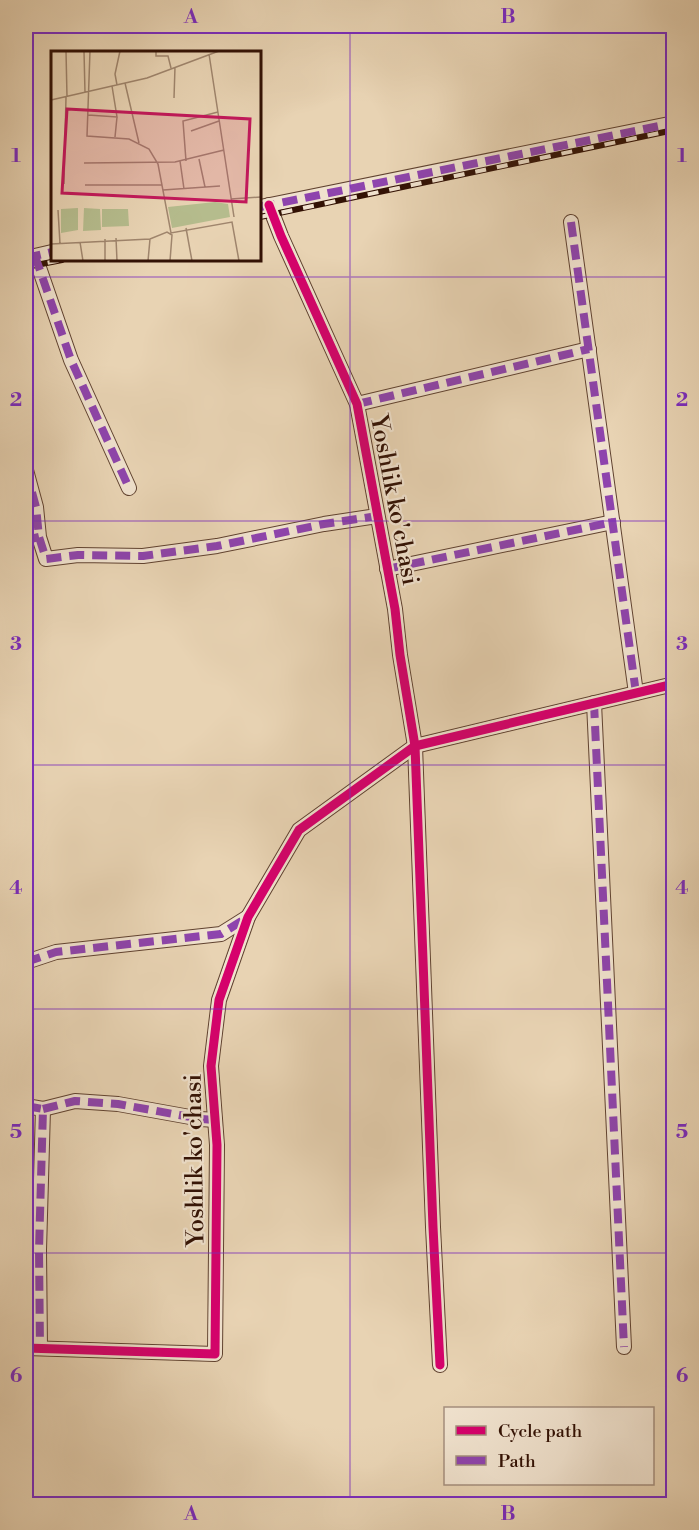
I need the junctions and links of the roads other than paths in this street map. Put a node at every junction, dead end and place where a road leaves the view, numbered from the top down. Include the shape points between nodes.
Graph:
1 (674, 123) edge
2 (264, 206) edge
3 (571, 222) dead end
4 (51, 252) edge
5 (30, 257) edge
6 (589, 349) junction
7 (357, 404) junction
8 (26, 470) edge
9 (129, 488) dead end
10 (377, 516) junction
11 (613, 522) junction
12 (32, 539) edge
13 (387, 569) junction
14 (674, 684) edge
15 (636, 693) junction
16 (594, 703) junction
17 (415, 747) junction
18 (248, 917) junction
19 (26, 962) edge
20 (26, 1106) edge
21 (43, 1108) junction
22 (215, 1120) junction
23 (624, 1347) dead end
24 (26, 1348) edge
25 (40, 1348) junction
26 (440, 1365) dead end

1 - 2 street
2 - 7 street, Yoshlik ko'chasi
3 - 6 street
4 - 5 street
5 - 9 street
6 - 7 street, Yoshlik ko'chasi
6 - 11 street
7 - 10 street, Yoshlik ko'chasi
8 - 12 street, Yoshlik ko'chasi via 36,507
10 - 12 street, Yoshlik ko'chasi via 143,556 78,555 46,559
10 - 13 street, Yoshlik ko'chasi
11 - 13 street, Yoshlik ko'chasi
11 - 15 street
13 - 17 street, Yoshlik ko'chasi
14 - 15 street, Yoshlik ko'chasi
15 - 16 street, Yoshlik ko'chasi
16 - 17 street, Yoshlik ko'chasi
16 - 23 street
17 - 18 street, Yoshlik ko'chasi via 299,830
17 - 26 street, Yoshlik ko'chasi
18 - 19 street, Yoshlik ko'chasi via 221,934 56,952
18 - 22 street, Yoshlik ko'chasi via 219,1000 211,1066
20 - 21 street
21 - 22 street via 75,1101
21 - 25 street
22 - 25 street, Yoshlik ko'chasi via 215,1354
24 - 25 street, Yoshlik ko'chasi

